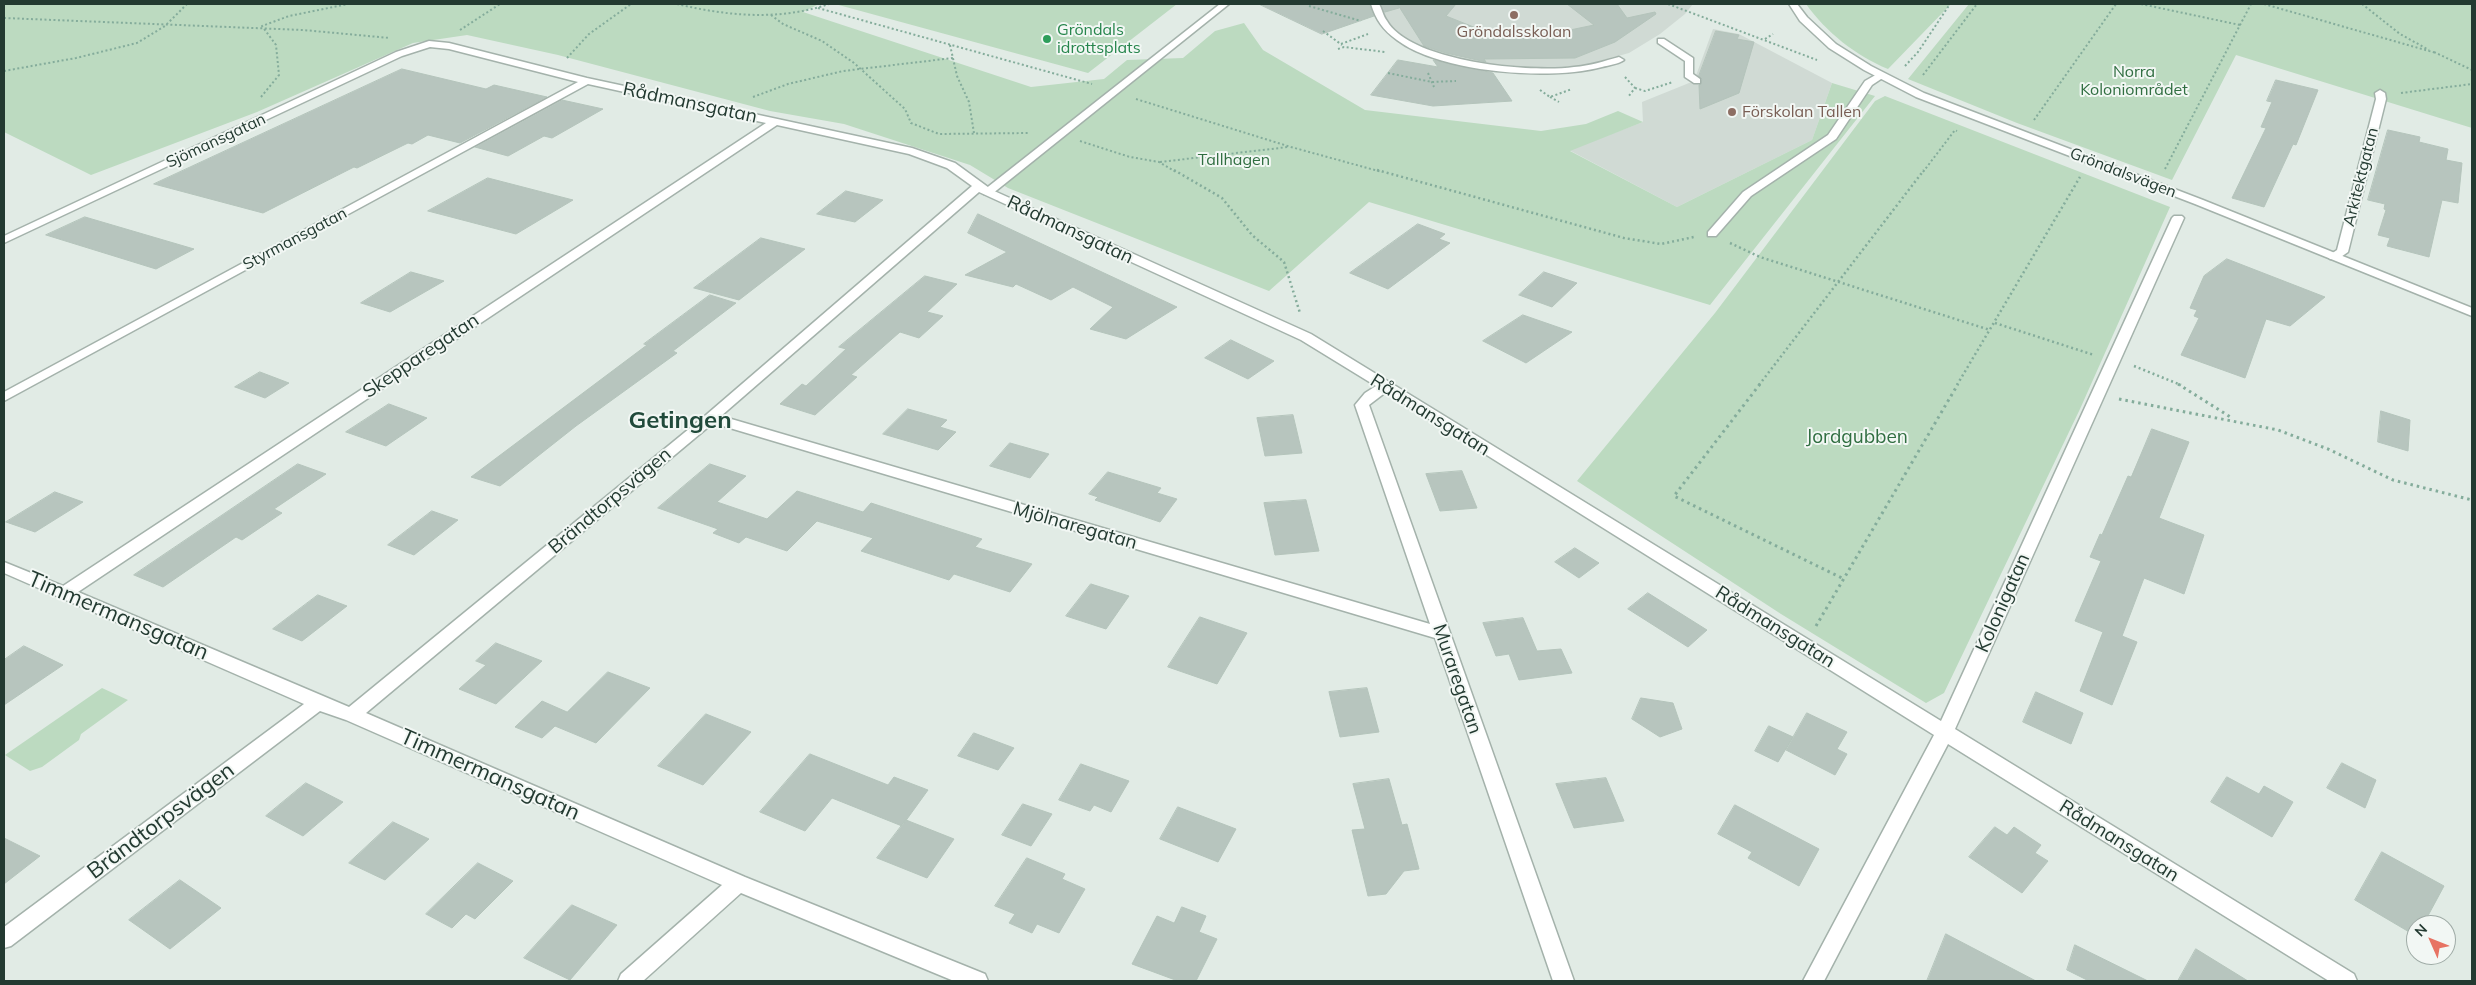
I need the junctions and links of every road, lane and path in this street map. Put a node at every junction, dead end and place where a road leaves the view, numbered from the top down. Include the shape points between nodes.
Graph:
1 (187, 4) edge
2 (348, 4) edge
3 (500, 4) edge
4 (631, 4) edge
5 (678, 4) edge
6 (828, 4) edge
7 (1225, 4) edge
8 (1375, 4) edge
9 (1668, 4) edge
10 (1794, 4) edge
11 (1950, 4) edge
12 (1977, 4) edge
13 (2116, 4) edge
14 (2141, 4) edge
15 (2251, 4) edge
16 (2264, 4) edge
17 (2362, 4) edge
18 (1314, 5) edge
19 (1309, 6) dead end
20 (818, 8) junction
21 (4, 18) edge
22 (1386, 25) junction
23 (2240, 25) junction
24 (165, 26) junction
25 (262, 26) junction
26 (1323, 31) dead end
27 (1773, 34) dead end
28 (1764, 40) junction
29 (1662, 41) dead end
30 (429, 44) junction
31 (1341, 44) junction
32 (950, 45) junction
33 (1344, 47) junction
34 (1338, 49) dead end
35 (1426, 52) junction
36 (2436, 53) junction
37 (953, 58) junction
38 (1619, 60) dead end
39 (1820, 61) dead end
40 (2472, 70) edge
41 (4, 71) edge
42 (552, 72) junction
43 (1882, 75) junction
44 (587, 81) junction
45 (1697, 81) joint
46 (1917, 82) dead end
47 (2472, 84) edge
48 (1635, 88) dead end
49 (1114, 92) junction
50 (2380, 93) joint
51 (1550, 97) dead end
52 (260, 98) dead end
53 (1559, 102) dead end
54 (722, 110) junction
55 (776, 121) junction
56 (2031, 125) dead end
57 (974, 133) dead end
58 (1964, 134) dead end
59 (1291, 147) junction
60 (1159, 162) dead end
61 (2071, 174) dead end
62 (2163, 174) dead end
63 (983, 189) junction
64 (2178, 218) dead end
65 (1712, 234) junction
66 (4, 240) edge
67 (2334, 256) junction
68 (1839, 282) junction
69 (2472, 312) edge
70 (1995, 323) junction
71 (1990, 330) junction
72 (2113, 361) junction
73 (1386, 387) junction
74 (4, 398) edge
75 (2096, 398) junction
76 (710, 418) junction
77 (2234, 420) junction
78 (2472, 500) edge
79 (4, 567) edge
80 (1844, 579) junction
81 (66, 592) junction
82 (1440, 633) junction
83 (1805, 645) junction
84 (318, 703) junction
85 (352, 715) junction
86 (1944, 734) junction
87 (738, 883) junction
88 (4, 939) edge
89 (628, 981) edge
90 (978, 981) edge
91 (1564, 981) edge
92 (1813, 981) edge
93 (2347, 981) edge

1 - 24 path
2 - 25 path via 289,16
3 - 30 path via 457,32
4 - 42 path via 590,34
5 - 20 path via 752,15
6 - 20 path
7 - 49 street, Brändtorpsvägen
8 - 22 street via 1376,15
9 - 28 path
10 - 43 street, Gröndalsvägen via 1830,43
11 - 43 path via 1905,66
12 - 46 path
13 - 56 path
14 - 23 path
15 - 23 path
16 - 36 path
17 - 36 path via 2400,34
18 - 19 path
18 - 22 path via 1362,21
20 - 32 path
21 - 24 path
22 - 31 path
22 - 35 street
23 - 62 path
24 - 25 path
24 - 41 path via 137,43
25 - 30 path via 368,34
25 - 52 path via 276,45 279,75
26 - 31 path
27 - 28 path
28 - 39 path
29 - 45 street via 1690,60 1688,75
30 - 42 street, Rådmansgatan
30 - 66 street, Sjömansgatan via 399,54
31 - 33 path
32 - 37 path
32 - 49 path
33 - 34 path
33 - 35 path via 1397,54
35 - 38 street via 1466,64 1537,72 1592,69
36 - 40 path
37 - 54 path via 893,63 828,74 779,86
37 - 57 path via 969,102
42 - 44 street, Rådmansgatan
43 - 65 street via 1868,82 1832,137 1746,194
43 - 67 street, Gröndalsvägen via 1920,94
44 - 54 street, Rådmansgatan
44 - 74 street, Styrmansgatan
45 - 48 path via 1667,82 1645,91
47 - 50 path
49 - 59 path
49 - 63 street, Brändtorpsvägen
50 - 67 street, Arkitektgatan via 2342,252
51 - 53 path
54 - 55 street, Rådmansgatan
55 - 63 street, Rådmansgatan via 912,151 962,172
55 - 81 street, Skepparegatan
58 - 68 path via 1955,130
59 - 60 path
59 - 65 path via 1624,238 1661,244
61 - 70 path via 2080,177
63 - 73 street, Rådmansgatan via 1306,337
63 - 76 street, Brändtorpsvägen
64 - 72 street, Kolonigatan
65 - 68 path via 1760,257
67 - 69 street, Gröndalsvägen
68 - 71 path
68 - 80 path via 1674,496
70 - 71 path
70 - 72 path
71 - 80 path
72 - 75 street, Kolonigatan
72 - 77 path via 2143,369 2182,386
73 - 82 street, Muraregatan via 1362,405
73 - 83 street, Rådmansgatan
75 - 77 path via 2137,401
75 - 86 street, Kolonigatan
76 - 82 street, Mjölnaregatan
76 - 85 street, Brändtorpsvägen
77 - 78 path via 2278,430 2328,449 2393,480
79 - 81 street, Timmermansgatan
80 - 83 path
81 - 84 street, Timmermansgatan
82 - 91 street, Muraregatan
83 - 86 street, Rådmansgatan
84 - 85 street, Timmermansgatan
84 - 88 street, Brändtorpsvägen
85 - 87 street, Timmermansgatan
86 - 92 street, Kolonigatan
86 - 93 street, Rådmansgatan
87 - 89 street
87 - 90 street, Timmermansgatan

